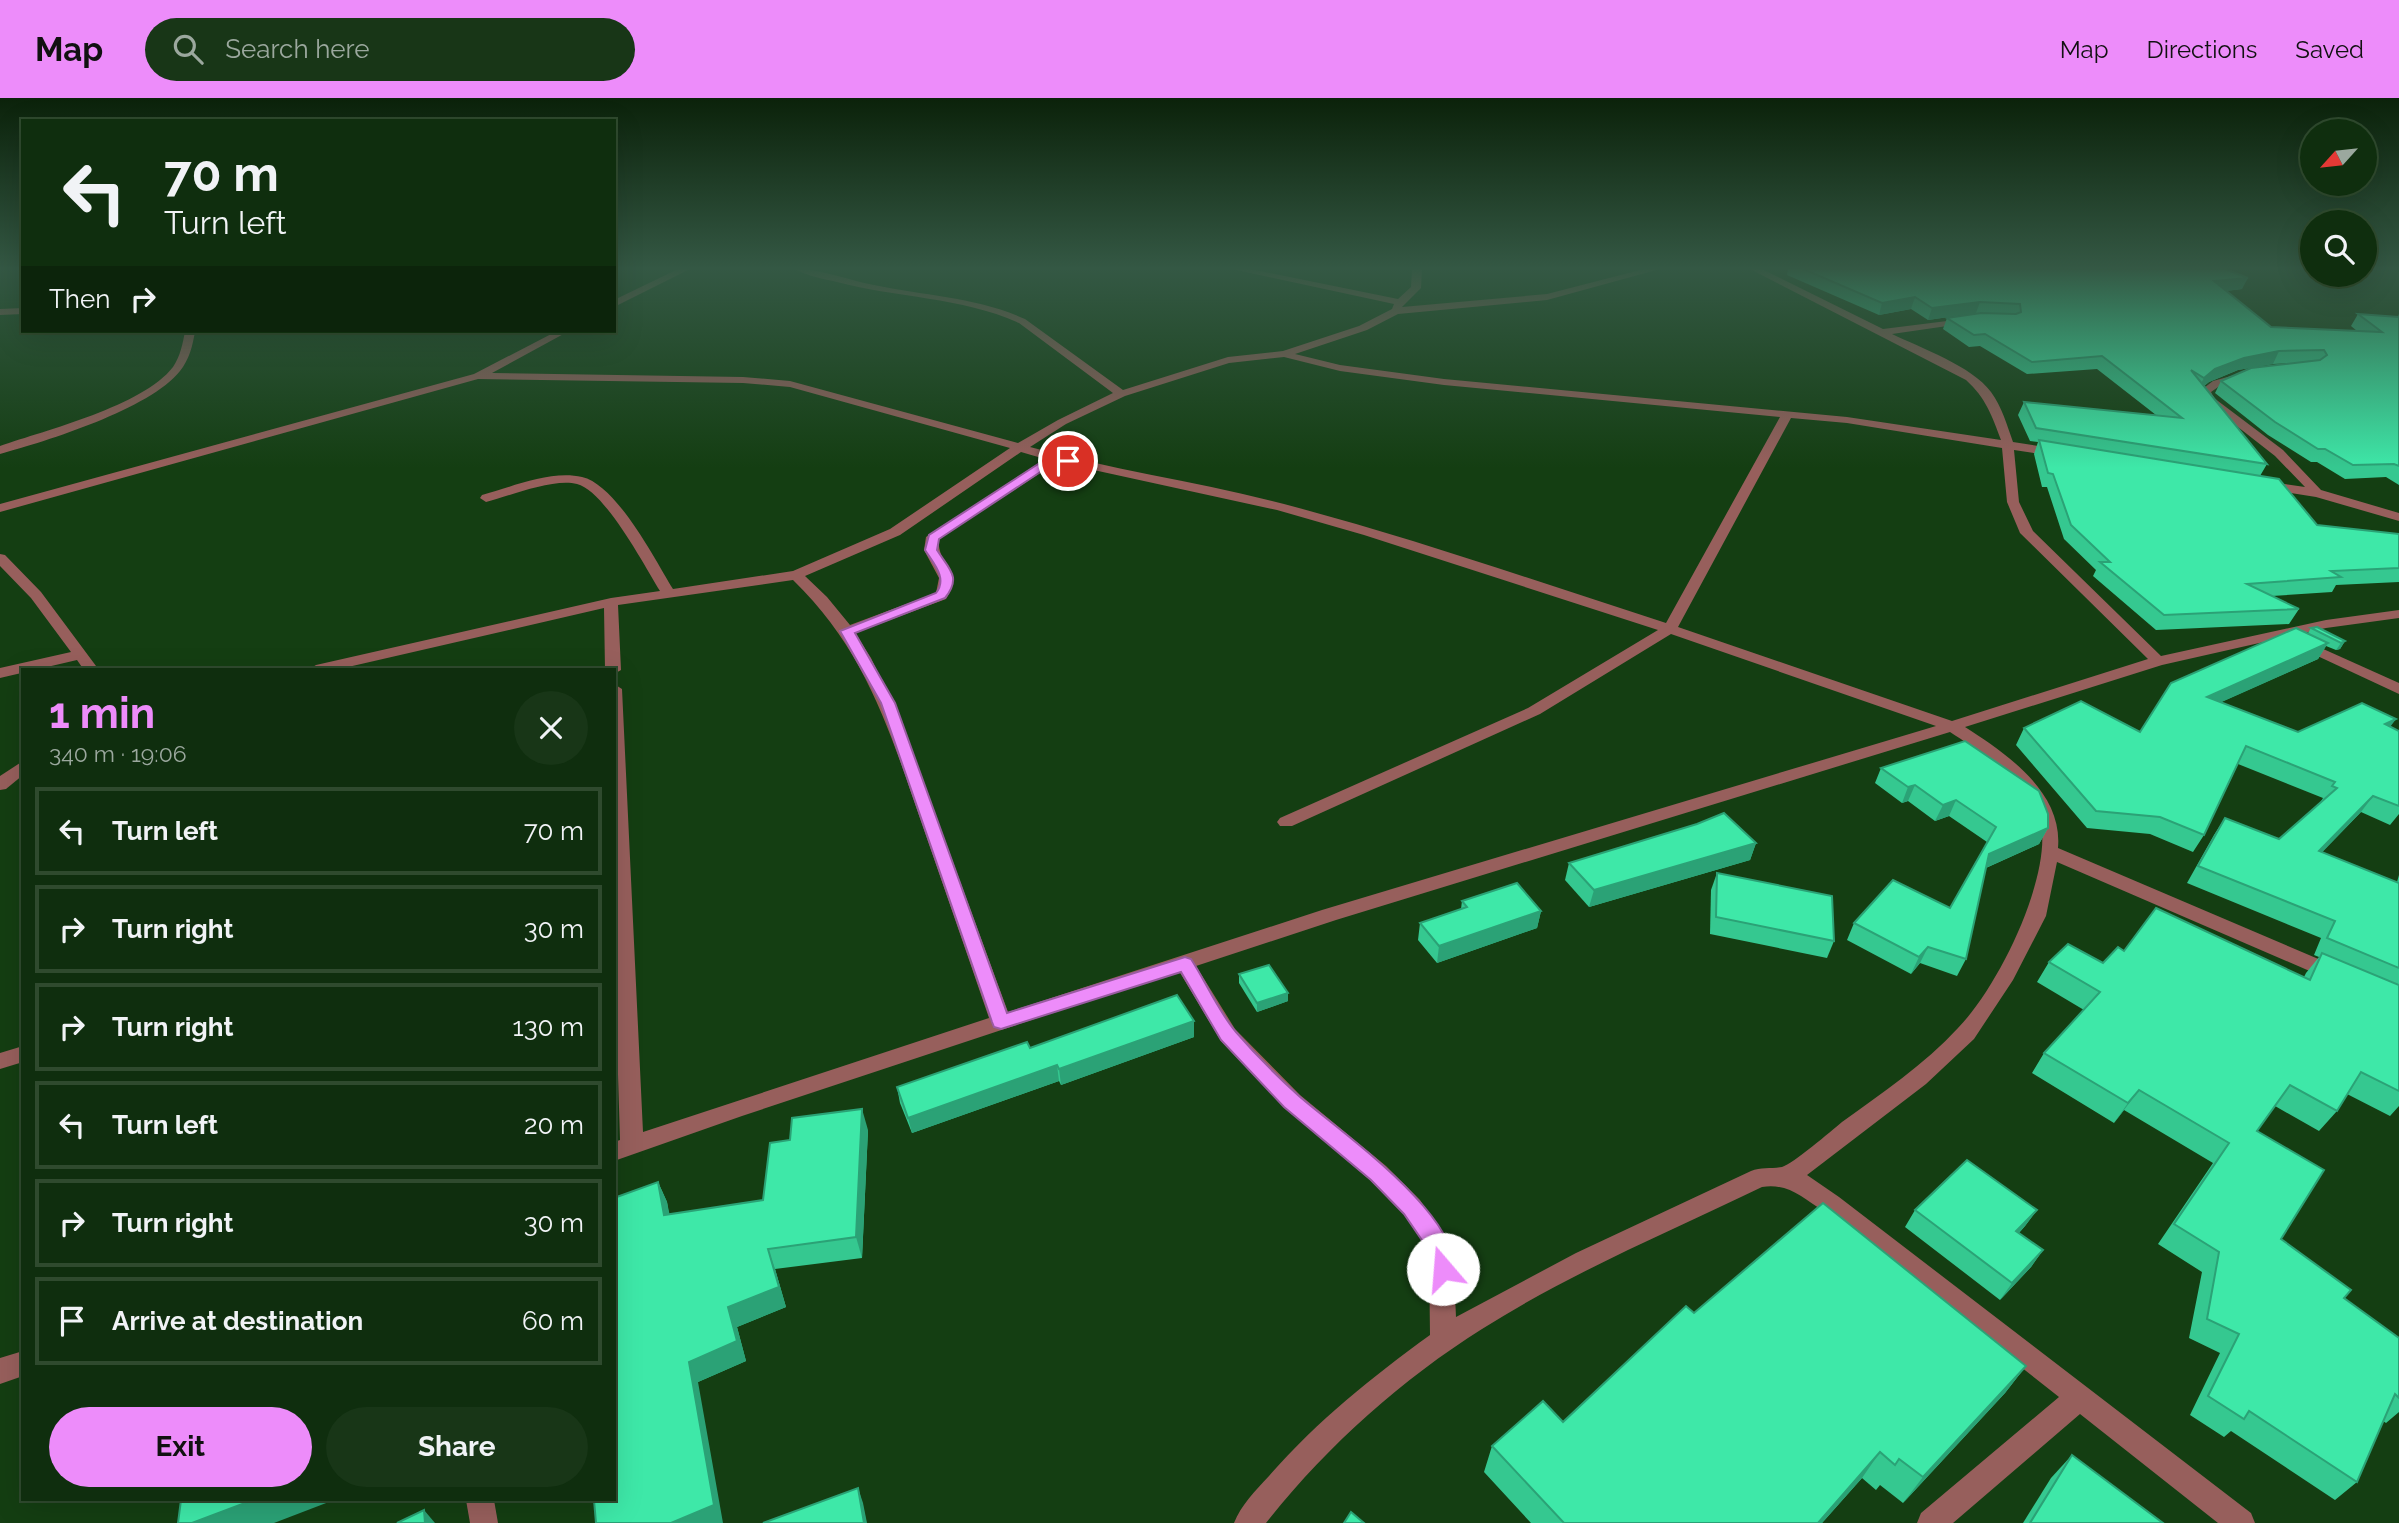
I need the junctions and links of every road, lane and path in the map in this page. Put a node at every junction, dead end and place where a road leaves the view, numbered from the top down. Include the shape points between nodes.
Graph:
1 (188, 336) edge
2 (555, 336) edge
3 (1042, 336) edge
4 (1338, 336) edge
5 (1889, 336) edge
6 (1284, 354) junction
7 (2250, 374) edge
8 (478, 376) junction
9 (1121, 394) junction
10 (1787, 415) junction
11 (2008, 444) junction
12 (1019, 448) junction
13 (0, 450) edge
14 (2076, 456) edge
15 (1056, 457) junction
16 (2250, 483) edge
17 (2317, 493) junction
18 (486, 498) dead end
19 (0, 508) edge
20 (2399, 517) edge
21 (0, 558) edge
22 (796, 575) junction
23 (668, 592) junction
24 (611, 602) junction
25 (2399, 614) edge
26 (1670, 629) junction
27 (847, 631) junction
28 (2281, 633) junction
29 (82, 654) junction
30 (2158, 661) junction
31 (21, 668) edge
32 (22, 668) edge
33 (91, 668) edge
34 (325, 668) edge
35 (614, 668) edge
36 (0, 673) edge
37 (2399, 689) edge
38 (1952, 726) junction
39 (21, 768) edge
40 (0, 785) edge
41 (616, 791) edge
42 (1286, 822) dead end
43 (2049, 850) junction
44 (1185, 964) junction
45 (2353, 982) edge
46 (1001, 1022) junction
47 (21, 1055) edge
48 (0, 1061) edge
49 (623, 1149) edge
50 (1788, 1175) junction
51 (1443, 1342) junction
52 (21, 1364) edge
53 (0, 1371) edge
54 (2078, 1398) junction
55 (480, 1501) edge
56 (484, 1523) edge
57 (1248, 1523) edge
58 (1931, 1523) edge
59 (2241, 1523) edge

1 - 13 street via 177,369 158,387 132,402
2 - 8 street
3 - 9 street
4 - 6 street
5 - 11 street via 1970,378 1986,392
6 - 9 street via 1228,360
6 - 10 street via 1340,368 1444,382
7 - 17 street via 2205,391
8 - 12 street via 790,384
8 - 19 street
9 - 12 street
10 - 11 street
10 - 26 street
11 - 14 street
11 - 30 street via 2013,502 2027,533
12 - 15 street
12 - 22 street via 895,532
15 - 26 street via 1323,519
15 - 27 street via 933,537 931,550 947,576 941,596
16 - 17 street
17 - 20 street
18 - 23 street via 582,481 604,495
21 - 29 street
22 - 23 street
22 - 27 street via 817,592
23 - 24 street
24 - 34 street
24 - 35 street
25 - 28 street
26 - 38 street
26 - 42 street via 1534,711
27 - 46 street via 888,703
28 - 30 street
28 - 37 street
29 - 32 street
29 - 33 street
30 - 38 street
31 - 36 street
38 - 43 street via 1996,754 2034,792 2051,829
38 - 44 street via 1329,915
39 - 40 street
41 - 49 street
43 - 45 street
43 - 50 street via 2036,916 2006,975 1967,1033 1918,1078
44 - 46 street
44 - 51 street via 1228,1035 1292,1101 1412,1207 1441,1250
46 - 49 street
47 - 48 street
50 - 51 street via 1759,1178 1684,1213 1479,1316
50 - 54 street
51 - 57 street via 1396,1374 1327,1434
52 - 53 street
54 - 58 street
54 - 59 street
55 - 56 street

